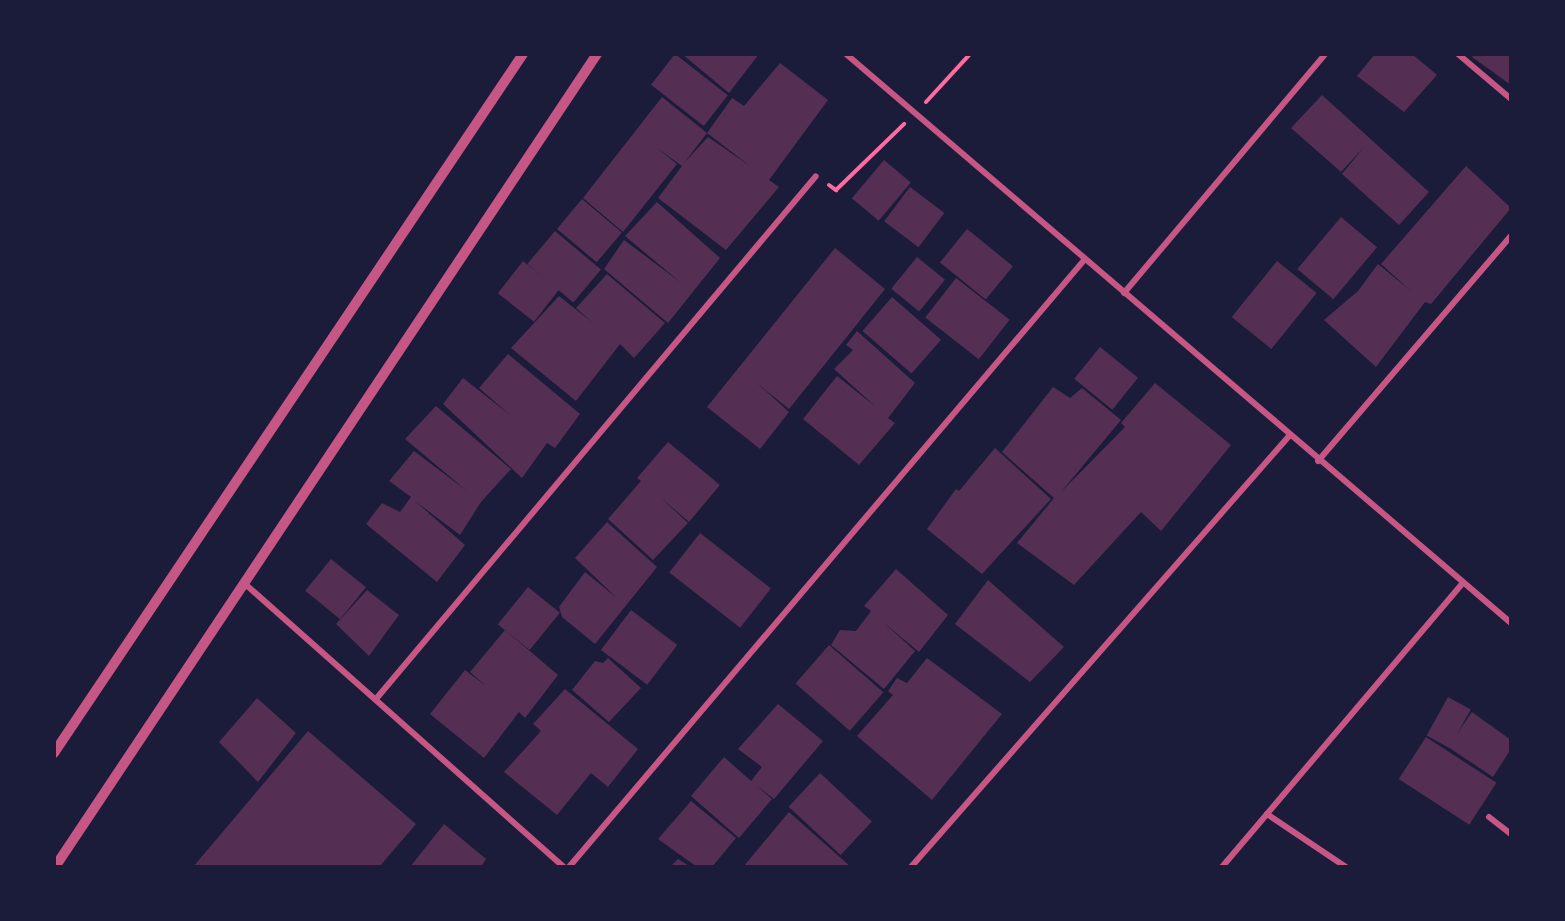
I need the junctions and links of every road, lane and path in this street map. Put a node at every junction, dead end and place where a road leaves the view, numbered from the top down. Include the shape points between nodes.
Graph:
1 (523, 54) edge
2 (597, 54) edge
3 (846, 54) edge
4 (970, 54) edge
5 (1325, 54) edge
6 (1458, 54) edge
7 (1511, 99) edge
8 (915, 114) junction
9 (816, 176) joint
10 (1511, 236) edge
11 (1085, 259) junction
12 (1124, 293) junction
13 (1290, 435) junction
14 (1318, 461) junction
15 (243, 582) junction
16 (1462, 584) junction
17 (1511, 623) edge
18 (376, 699) junction
19 (54, 753) edge
20 (1268, 813) junction
21 (1489, 817) dead end
22 (1511, 834) edge
23 (55, 867) edge
24 (567, 867) edge
25 (911, 867) edge
26 (1222, 867) edge
27 (1347, 867) edge

1 - 19 street
2 - 15 street
3 - 8 street
4 - 8 path
5 - 12 street
6 - 7 street
8 - 9 path via 836,190
8 - 11 street
9 - 18 street
10 - 14 street
11 - 12 street
11 - 24 street
12 - 13 street
13 - 14 street
13 - 25 street
14 - 16 street
15 - 18 street
15 - 23 street
16 - 17 street
16 - 20 street
18 - 24 street
20 - 26 street
20 - 27 street
21 - 22 street

